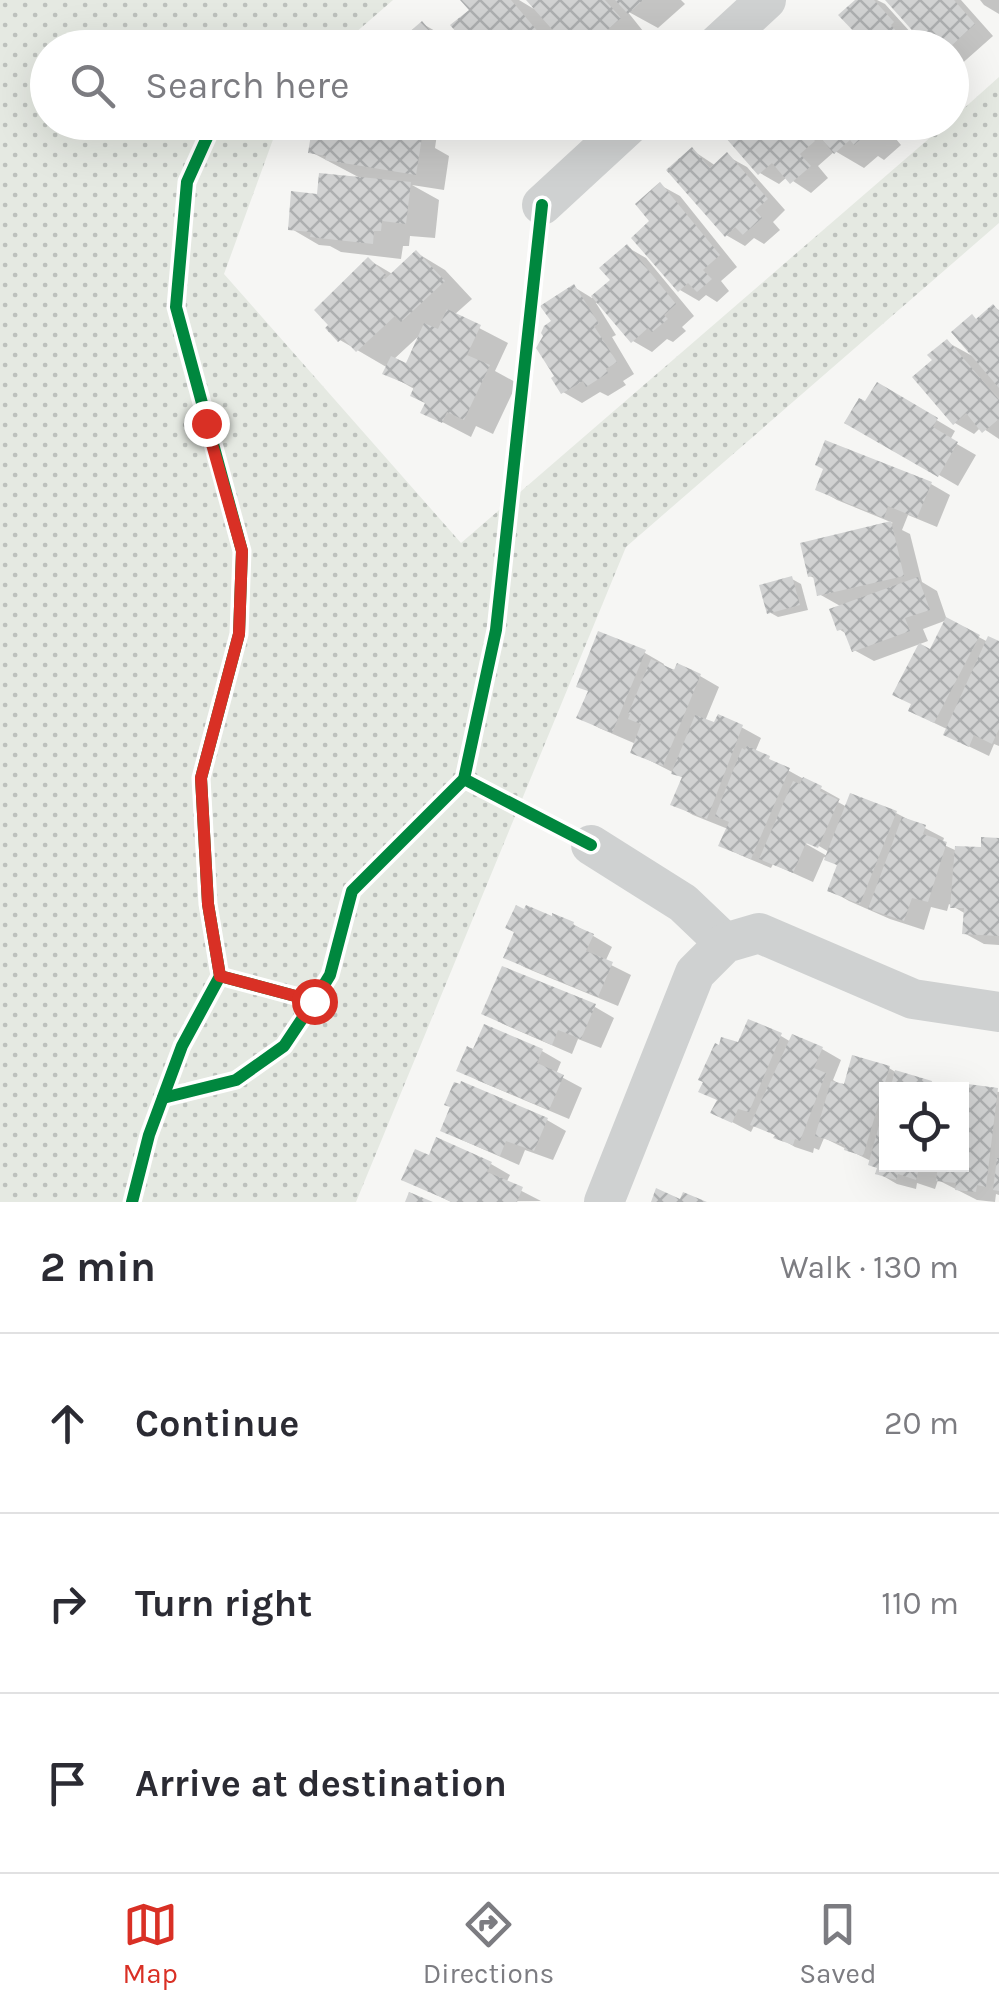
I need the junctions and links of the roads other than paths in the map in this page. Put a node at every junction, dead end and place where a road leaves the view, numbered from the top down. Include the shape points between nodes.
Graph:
1 (766, 0) edge
2 (734, 30) edge
3 (612, 140) edge
4 (542, 205) dead end
5 (591, 844) dead end
6 (725, 943) junction
7 (999, 1012) edge
8 (604, 1202) edge

1 - 2 street
3 - 4 street
5 - 6 street via 683,903
6 - 7 street via 758,933 913,999
6 - 8 street via 695,972

